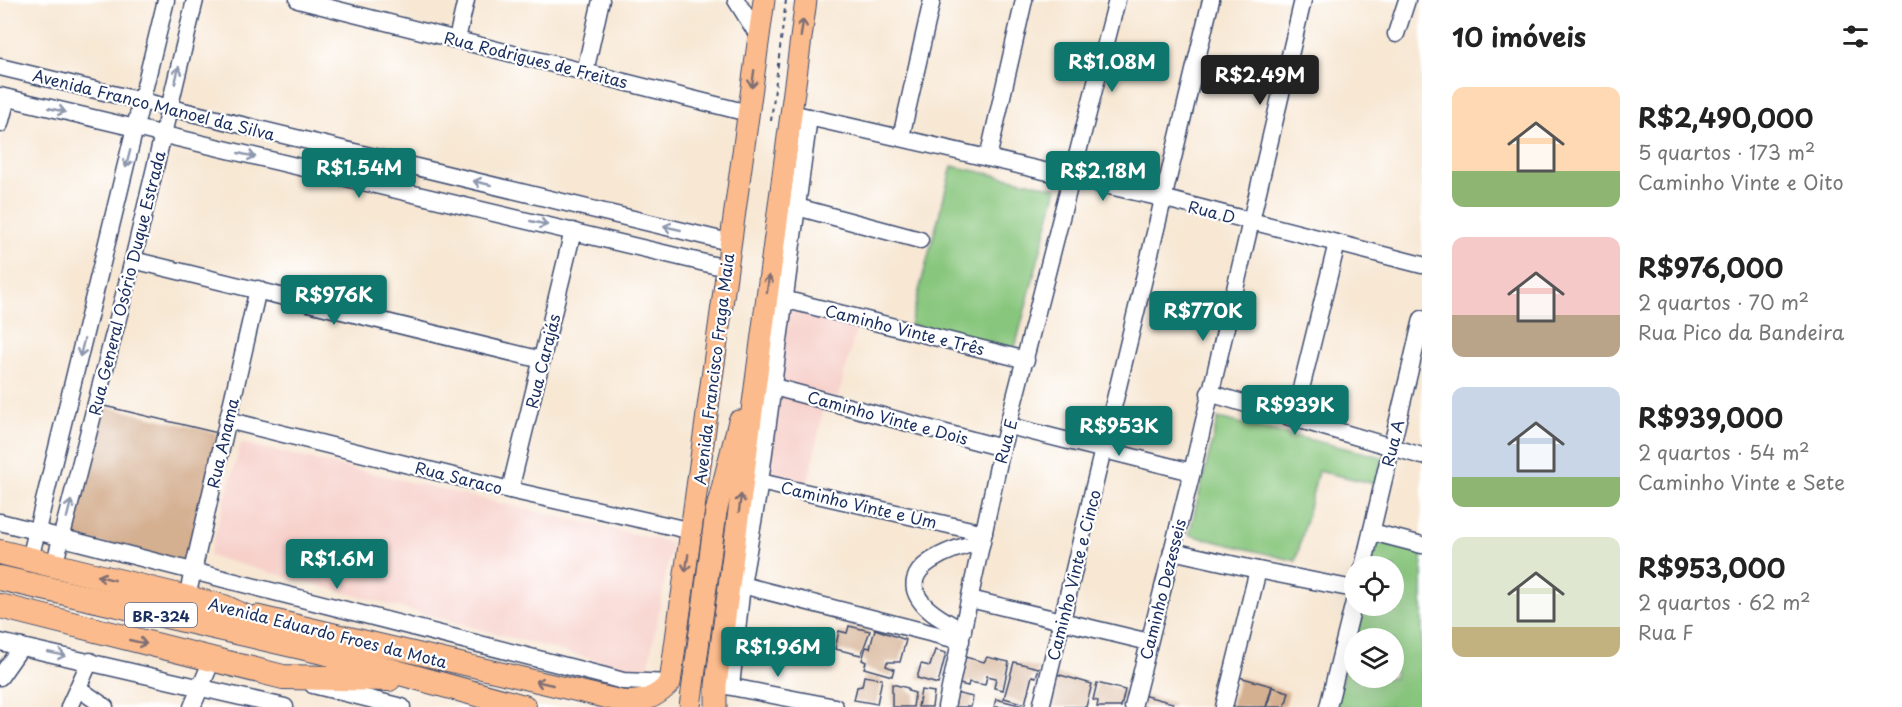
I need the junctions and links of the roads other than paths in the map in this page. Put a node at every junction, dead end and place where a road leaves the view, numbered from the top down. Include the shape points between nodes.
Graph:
1 (166, 0) edge
2 (195, 0) edge
3 (298, 0) edge
4 (466, 0) edge
5 (601, 0) edge
6 (736, 0) edge
7 (764, 0) edge
8 (806, 0) edge
9 (932, 0) edge
10 (1024, 0) edge
11 (1117, 0) edge
12 (1210, 0) edge
13 (1302, 0) edge
14 (1407, 0) edge
15 (325, 3) edge
16 (1396, 34) dead end
17 (759, 37) junction
18 (457, 39) junction
19 (0, 67) edge
20 (585, 72) junction
21 (3, 97) edge
22 (142, 102) junction
23 (169, 108) junction
24 (748, 113) junction
25 (800, 115) junction
26 (0, 124) edge
27 (136, 128) junction
28 (162, 135) junction
29 (901, 137) junction
30 (988, 158) junction
31 (1074, 178) junction
32 (1162, 198) junction
33 (796, 207) junction
34 (1250, 221) junction
35 (573, 231) junction
36 (920, 240) dead end
37 (729, 242) junction
38 (1337, 243) junction
39 (133, 260) junction
40 (1422, 265) edge
41 (726, 268) junction
42 (258, 289) junction
43 (783, 299) junction
44 (1422, 319) edge
45 (720, 325) junction
46 (761, 342) junction
47 (1419, 354) edge
48 (542, 360) junction
49 (1026, 360) junction
50 (774, 387) junction
51 (1209, 393) junction
52 (1294, 417) junction
53 (227, 420) junction
54 (1009, 426) junction
55 (1391, 446) junction
56 (1002, 448) junction
57 (1103, 451) junction
58 (1422, 456) edge
59 (1192, 472) junction
60 (760, 482) junction
61 (510, 490) junction
62 (717, 506) junction
63 (0, 522) edge
64 (692, 531) junction
65 (37, 532) junction
66 (1372, 532) junction
67 (983, 537) junction
68 (61, 538) junction
69 (1422, 545) edge
70 (1172, 551) junction
71 (0, 552) edge
72 (1366, 556) edge
73 (30, 559) junction
74 (54, 566) junction
75 (1258, 570) junction
76 (193, 571) junction
77 (0, 578) edge
78 (742, 585) junction
79 (1344, 587) edge
80 (187, 597) junction
81 (970, 599) junction
82 (0, 606) edge
83 (224, 607) junction
84 (1351, 616) edge
85 (1061, 622) junction
86 (962, 636) junction
87 (0, 642) edge
88 (1149, 642) junction
89 (21, 646) junction
90 (323, 652) junction
91 (212, 660) junction
92 (90, 662) junction
93 (0, 677) edge
94 (283, 677) junction
95 (425, 680) junction
96 (669, 683) junction
97 (201, 686) junction
98 (724, 686) junction
99 (78, 688) junction
100 (69, 707) edge
101 (105, 707) edge
102 (192, 707) edge
103 (285, 707) edge
104 (402, 707) edge
105 (524, 707) edge
106 (690, 707) edge
107 (716, 707) edge
108 (835, 707) edge
109 (946, 707) edge
110 (1041, 707) edge
111 (1133, 707) edge
112 (1224, 707) edge
113 (1328, 707) edge

1 - 22 street, Rua General Osório Duque Estrada
23 -> 2 street, Rua General Osório Duque Estrada
3 - 15 street, Rua Rodrigues de Freitas
4 - 18 street
5 - 20 street
6 - 17 street
7 - 17 main road, Avenida Francisco Fraga Maia
25 -> 8 main road
9 - 29 street
10 - 30 street
11 - 31 street, Rua E
12 - 32 street, Caminho Vinte e Cinco
13 - 34 street, Caminho Dezesseis
14 - 16 street
15 - 18 street, Rua Rodrigues de Freitas
17 -> 24 main road, Avenida Francisco Fraga Maia
18 - 20 street, Rua Rodrigues de Freitas
19 - 22 street, Avenida Franco Manoel da Silva
20 - 24 street, Rua Rodrigues de Freitas
21 - 26 street
21 -> 27 street, Avenida Franco Manoel da Silva
22 - 23 street, Avenida Franco Manoel da Silva
22 - 27 street, Rua General Osório Duque Estrada
23 - 28 street, Rua General Osório Duque Estrada
37 -> 23 street, Avenida Franco Manoel da Silva
24 - 37 main road, Avenida Francisco Fraga Maia
25 - 29 street, Rua D
25 - 33 street
46 -> 25 main road
27 - 28 street, Avenida Franco Manoel da Silva
27 -> 65 street, Rua General Osório Duque Estrada
28 -> 35 street, Avenida Franco Manoel da Silva
28 - 39 street, Rua General Osório Duque Estrada
29 - 30 street, Rua D
30 - 31 street, Rua D
31 - 32 street, Rua D
31 - 49 street, Rua E
32 - 34 street, Rua D
32 - 57 street, Caminho Vinte e Cinco
33 - 36 street
33 - 43 street
34 - 38 street, Rua D
34 - 51 street, Caminho Dezesseis
35 - 41 street, Avenida Franco Manoel da Silva
35 - 48 street, Rua Carajás
37 - 41 main road, Avenida Francisco Fraga Maia
38 - 40 street, Rua D
38 - 52 street
39 - 42 street
68 -> 39 street, Rua General Osório Duque Estrada
41 - 45 main road, Avenida Francisco Fraga Maia
42 - 48 street
42 - 53 street, Rua Anama
43 - 49 street, Caminho Vinte e Três
43 - 50 street
44 - 47 street, Rua A
45 - 62 main road
45 - 64 main road, Avenida Francisco Fraga Maia
46 - 62 main road
98 -> 46 main road
47 - 55 street, Rua A
48 - 61 street, Rua Carajás
49 - 54 street, Rua E
50 - 56 street, Caminho Vinte e Dois
50 - 60 street
51 - 52 street
51 - 59 street, Caminho Dezesseis
52 - 55 street
53 - 61 street, Rua Saraco
53 - 76 street, Rua Anama
54 - 56 street, Rua E
54 - 57 street
55 - 58 street
55 - 66 street, Rua A
56 - 67 street, Rua E
57 - 59 street
57 - 85 street, Caminho Vinte e Cinco
59 - 70 street, Caminho Dezesseis
60 - 67 street, Caminho Vinte e Um
60 - 78 street, Caminho Vinte e Um
61 - 64 street, Rua Saraco
62 - 106 main road, bridge
63 - 65 street
64 -> 96 main road, Avenida Francisco Fraga Maia
65 - 68 street
65 - 73 street, Rua General Osório Duque Estrada
66 - 69 street
66 - 72 street, Rua A
67 - 81 street, Rua E
67 - 86 street via 928,561 916,583 917,595 924,605
68 - 74 street, Rua General Osório Duque Estrada
68 - 76 street
70 - 75 street
70 - 88 street, Caminho Dezesseis
71 - 73 highway, Avenida Eduardo Froes da Mota
73 - 74 highway, Avenida Eduardo Froes da Mota
80 -> 74 highway, Avenida Eduardo Froes da Mota
75 - 79 street
75 - 112 street
76 - 80 street, Rua Anama
76 - 96 street via 623,681
77 - 90 highway, Avenida Eduardo Froes da Mota / BR-324
78 - 86 street
78 - 98 street, Caminho Vinte e Um
80 - 83 highway, Avenida Eduardo Froes da Mota
81 - 85 street
81 - 86 street, Rua E
82 -> 91 highway, Avenida Eduardo Froes da Mota / BR-324
83 - 90 highway
96 -> 83 main road, Avenida Eduardo Froes da Mota via 647,700 621,701
84 - 113 street
85 - 88 street
85 - 110 street, Caminho Vinte e Cinco
86 - 109 street, Rua E
87 - 89 street
88 - 111 street, Caminho Dezesseis
89 -> 92 street
89 - 93 street
90 - 95 highway, Avenida Eduardo Froes da Mota / BR-324
91 - 94 highway, Avenida Eduardo Froes da Mota / BR-324
91 - 97 street
92 - 97 street
92 - 99 street
94 - 95 highway, Avenida Eduardo Froes da Mota
94 - 104 street
95 - 105 highway, Avenida Eduardo Froes da Mota / BR-324
96 - 98 main road via 680,697 689,699
97 - 102 street
97 - 103 street
98 - 107 main road
98 - 108 street
99 - 100 street
99 - 101 street

